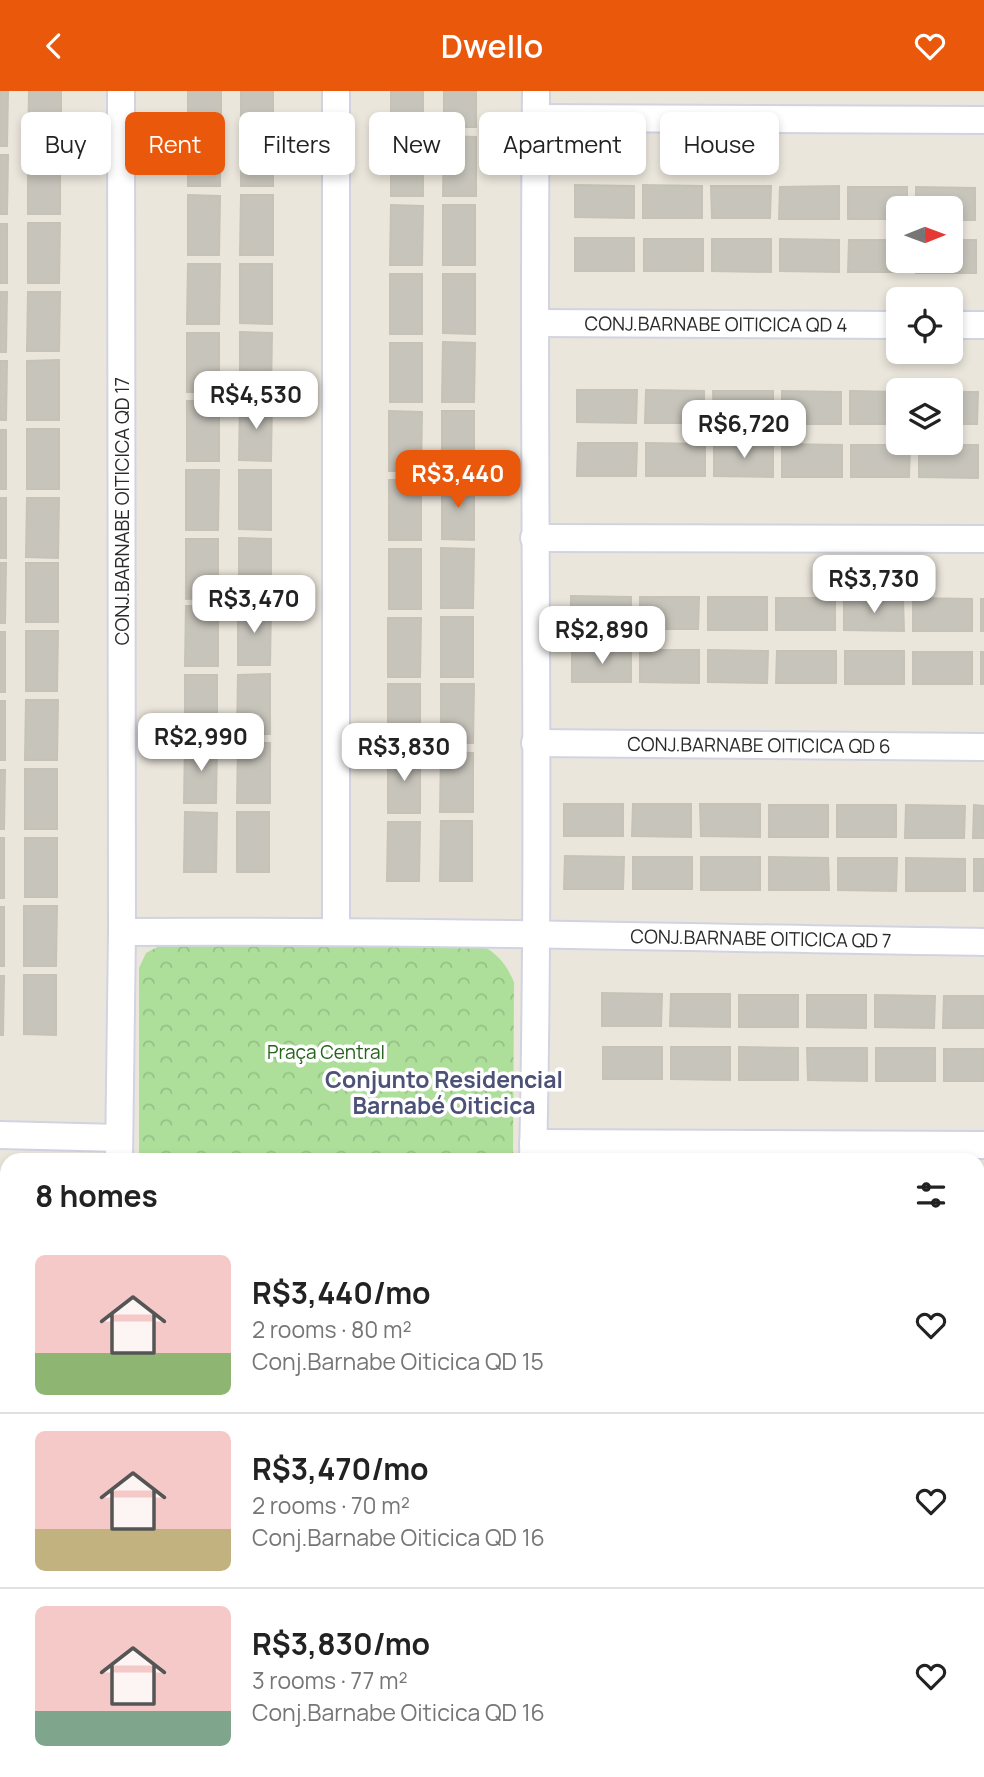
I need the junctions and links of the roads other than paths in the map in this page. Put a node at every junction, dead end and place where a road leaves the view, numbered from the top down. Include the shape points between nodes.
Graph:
1 (121, 91) edge
2 (336, 91) edge
3 (536, 91) edge
4 (536, 112) edge
5 (646, 118) edge
6 (984, 120) edge
7 (536, 175) edge
8 (536, 323) junction
9 (886, 324) edge
10 (963, 325) edge
11 (984, 325) edge
12 (534, 538) junction
13 (984, 540) edge
14 (535, 743) junction
15 (984, 747) edge
16 (336, 931) junction
17 (122, 932) junction
18 (536, 936) junction
19 (984, 942) edge
20 (0, 1135) edge
21 (984, 1145) edge
22 (119, 1149) edge
23 (533, 1152) edge

1 - 17 street, CONJ.BARNABE OITICICA QD 17
2 - 16 street
3 - 4 street
5 - 6 street
7 - 8 street
8 - 9 street, CONJ.BARNABE OITICICA QD 4
8 - 12 street
10 - 11 street
12 - 13 street
12 - 14 street
14 - 15 street, CONJ.BARNABE OITICICA QD 6
14 - 18 street
16 - 17 street, CONJ.BARNABE OITICICA QD 7
16 - 18 street, CONJ.BARNABE OITICICA QD 7
17 - 22 street, CONJ.BARNABE OITICICA QD 17
18 - 19 street, CONJ.BARNABE OITICICA QD 7
18 - 23 street
20 - 22 street
21 - 23 street

